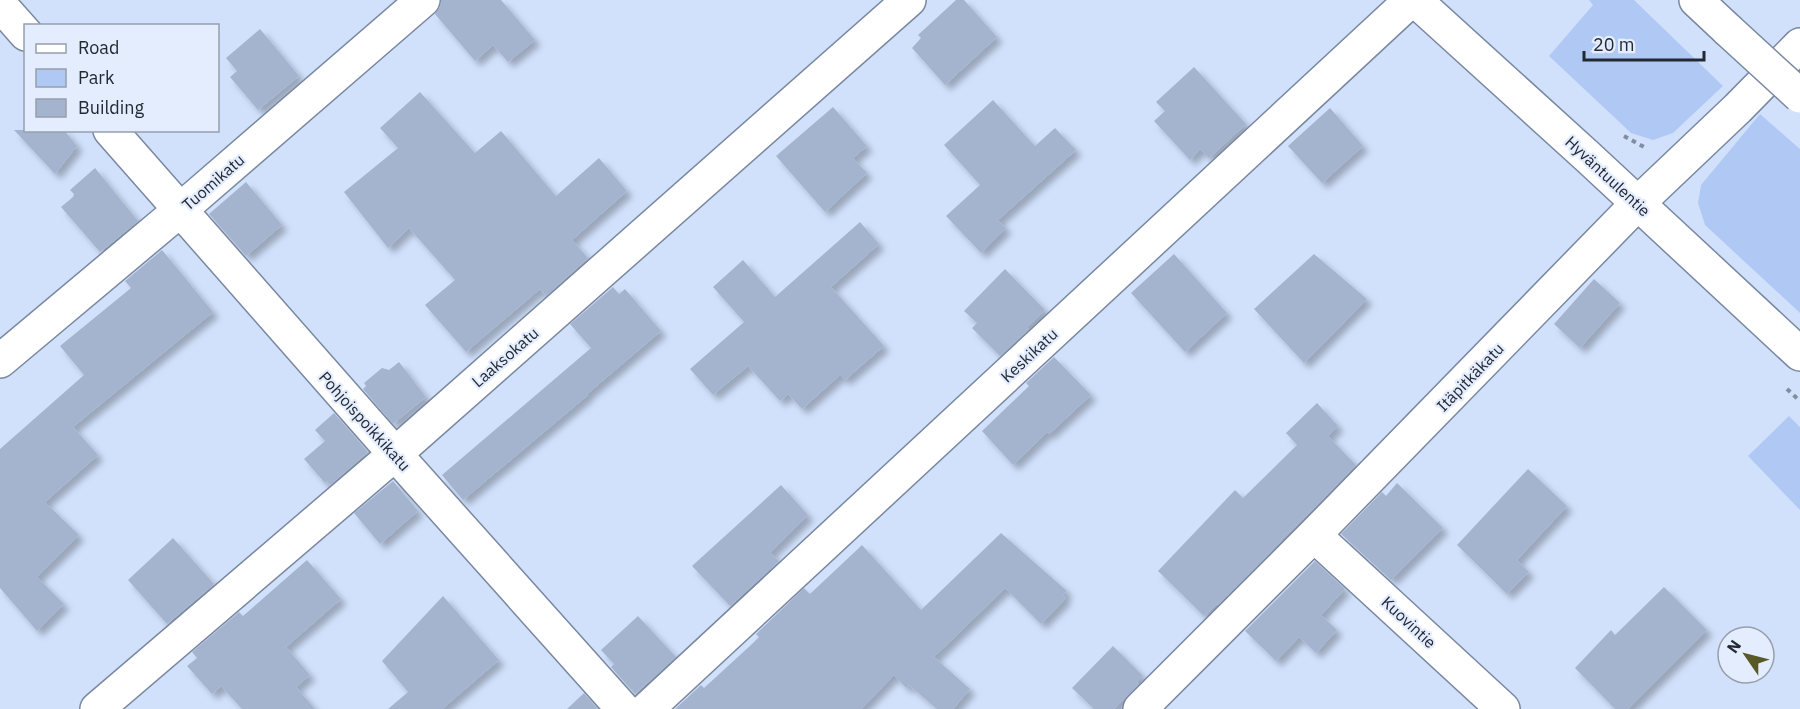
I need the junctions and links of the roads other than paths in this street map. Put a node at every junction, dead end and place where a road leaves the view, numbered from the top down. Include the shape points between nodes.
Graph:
1 (423, 0) edge
2 (909, 0) edge
3 (1411, 0) edge
4 (1415, 0) edge
5 (1696, 0) edge
6 (8, 5) edge
7 (24, 31) edge
8 (1800, 45) edge
9 (1800, 96) edge
10 (112, 132) edge
11 (1638, 204) junction
12 (179, 211) junction
13 (1800, 354) edge
14 (0, 361) edge
15 (395, 454) junction
16 (1314, 536) junction
17 (97, 709) edge
18 (623, 709) edge
19 (647, 709) edge
20 (1140, 709) edge
21 (1503, 709) edge

1 - 12 street, Tuomikatu
2 - 15 street, Laaksokatu
3 - 19 street, Keskikatu
4 - 11 street, Hyväntuulentie
5 - 9 street, bridge
6 - 7 street
8 - 11 street, Itäpitkäkatu
10 - 12 street, Pohjoispoikkikatu
11 - 13 street, Hyväntuulentie
11 - 16 street, Itäpitkäkatu
12 - 14 street, Tuomikatu
12 - 15 street, Pohjoispoikkikatu
15 - 17 street, Laaksokatu
15 - 18 street, Pohjoispoikkikatu
16 - 20 street, Itäpitkäkatu
16 - 21 street, Kuovintie

